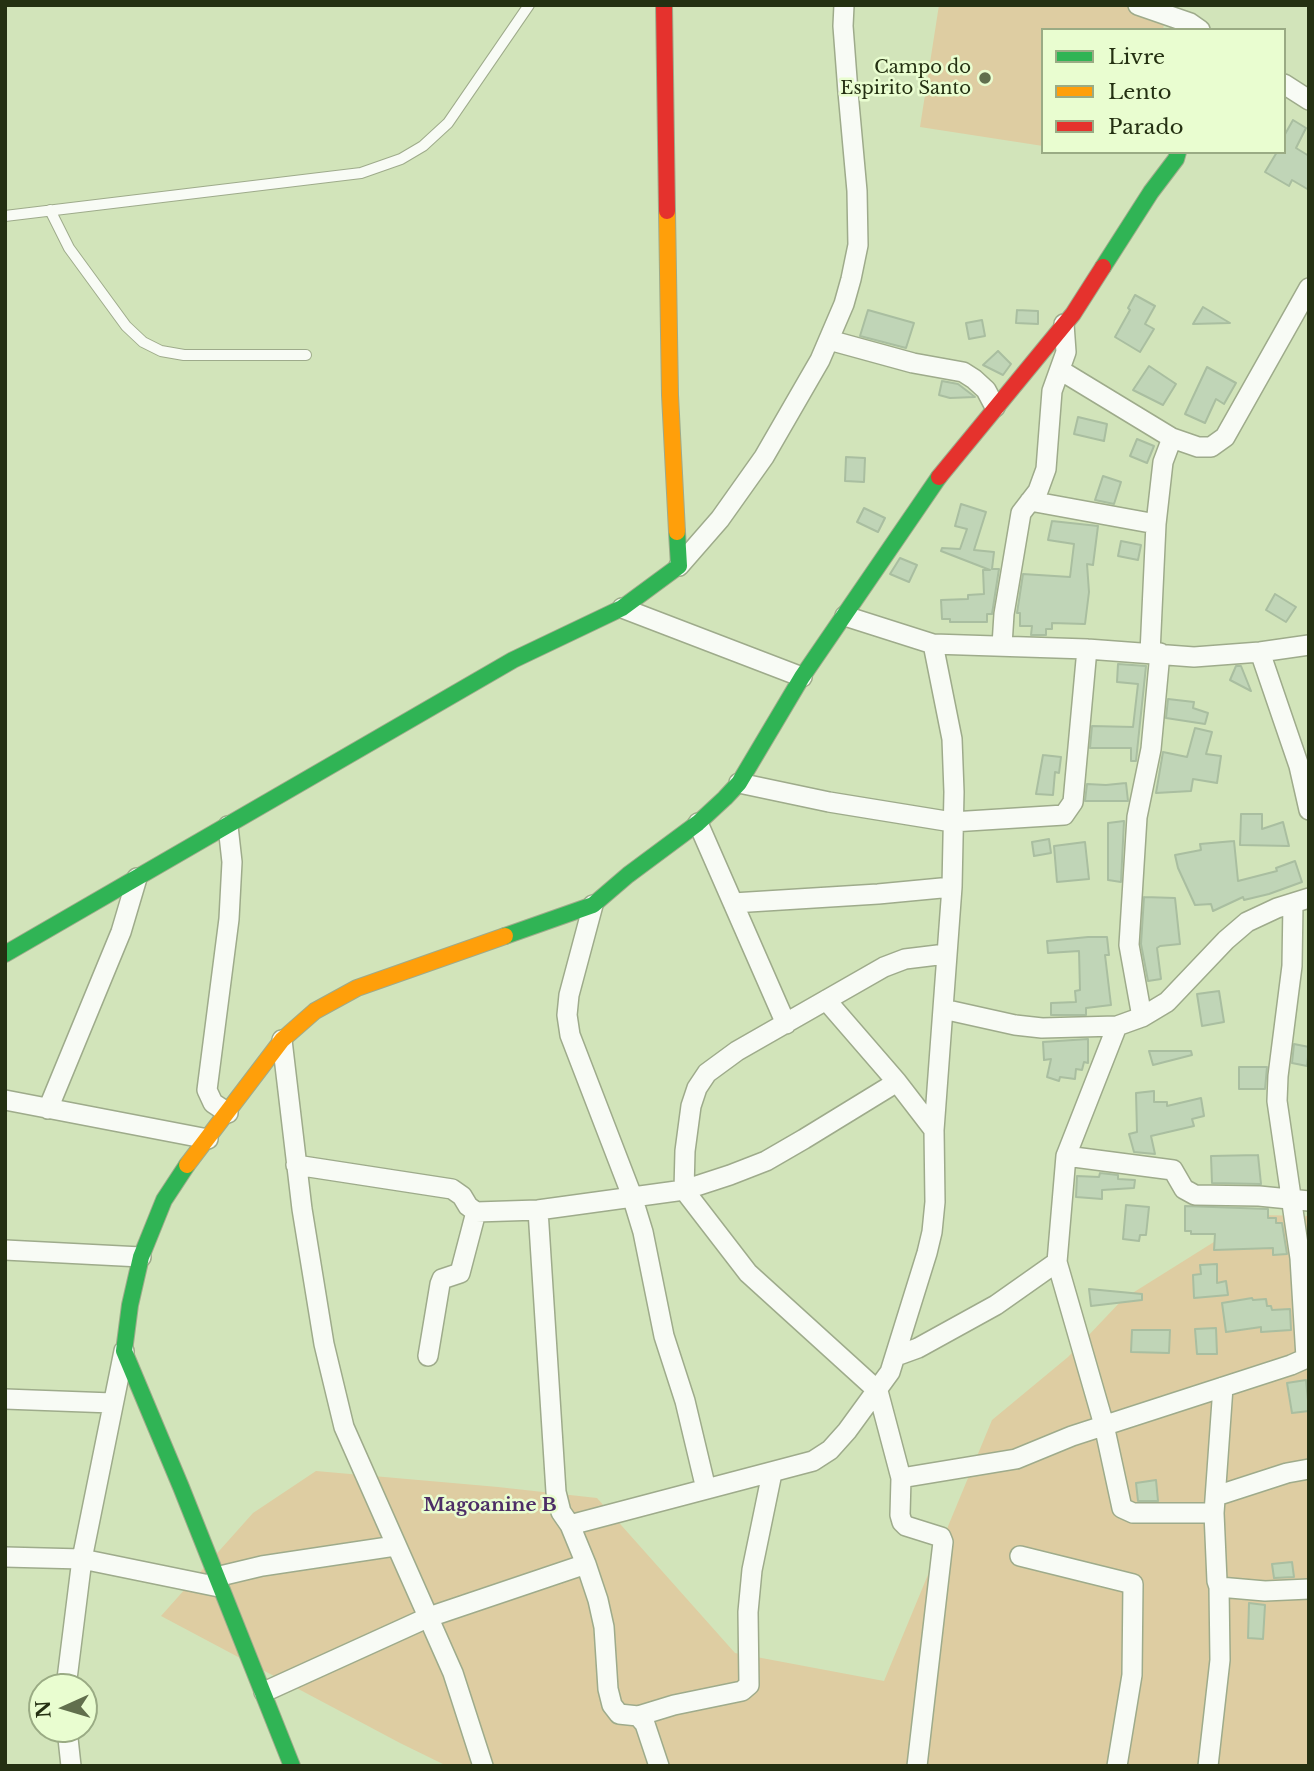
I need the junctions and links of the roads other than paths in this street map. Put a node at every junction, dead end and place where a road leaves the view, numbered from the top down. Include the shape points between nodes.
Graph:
1 (529, 5) edge
2 (664, 5) edge
3 (845, 5) edge
4 (1138, 5) edge
5 (1193, 22) edge
6 (1286, 85) edge
7 (1309, 100) edge
8 (1177, 154) edge
9 (50, 211) junction
10 (5, 216) edge
11 (1309, 288) edge
12 (1064, 324) junction
13 (829, 340) junction
14 (306, 355) dead end
15 (1060, 370) junction
16 (995, 407) junction
17 (1172, 438) junction
18 (1030, 502) junction
19 (1156, 524) junction
20 (679, 566) junction
21 (622, 608) junction
22 (845, 616) junction
23 (1306, 641) edge
24 (933, 644) junction
25 (1002, 645) junction
26 (1087, 649) junction
27 (1260, 652) junction
28 (1155, 653) junction
29 (803, 677) junction
30 (739, 783) junction
31 (1309, 810) edge
32 (952, 822) junction
33 (698, 824) junction
34 (228, 825) junction
35 (138, 878) junction
36 (952, 887) junction
37 (1301, 900) edge
38 (733, 903) junction
39 (593, 905) junction
40 (5, 954) edge
41 (946, 954) junction
42 (826, 1000) junction
43 (943, 1009) junction
44 (1142, 1017) junction
45 (786, 1024) junction
46 (1117, 1026) junction
47 (282, 1040) junction
48 (897, 1082) junction
49 (5, 1100) edge
50 (48, 1109) junction
51 (228, 1112) junction
52 (934, 1130) junction
53 (208, 1139) junction
54 (1066, 1156) junction
55 (296, 1165) junction
56 (684, 1189) junction
57 (632, 1196) junction
58 (1300, 1201) edge
59 (538, 1210) junction
60 (476, 1212) junction
61 (5, 1250) edge
62 (141, 1257) junction
63 (1057, 1262) junction
64 (124, 1351) junction
65 (428, 1356) dead end
66 (896, 1356) junction
67 (1307, 1357) edge
68 (1223, 1387) junction
69 (878, 1391) junction
70 (5, 1399) edge
71 (112, 1403) junction
72 (1104, 1425) junction
73 (1309, 1469) edge
74 (772, 1473) junction
75 (901, 1478) junction
76 (706, 1489) junction
77 (1215, 1504) junction
78 (570, 1525) junction
79 (395, 1546) junction
80 (1020, 1556) dead end
81 (5, 1557) edge
82 (82, 1559) junction
83 (586, 1564) junction
84 (218, 1582) junction
85 (1219, 1587) junction
86 (1309, 1589) edge
87 (429, 1617) junction
88 (68, 1673) edge
89 (264, 1692) junction
90 (638, 1716) junction
91 (69, 1743) edge
92 (71, 1766) edge
93 (292, 1766) edge
94 (483, 1766) edge
95 (659, 1766) edge
96 (917, 1766) edge
97 (1117, 1766) edge
98 (1208, 1766) edge

1 - 9 lane via 448,123 424,146 401,159 361,173
2 - 20 street via 670,395
3 - 13 street via 858,245 844,304
4 - 5 street
6 - 7 street
8 - 12 street
9 - 10 lane
9 - 14 lane via 69,248 143,342 161,352 184,355
11 - 17 street via 1225,437 1212,447
12 - 15 street via 1066,352
12 - 16 street
13 - 16 street via 963,372 986,390
13 - 20 street via 764,457
15 - 17 street
15 - 18 street via 1052,391 1045,469
16 - 22 street via 929,489
17 - 19 street via 1163,462
18 - 19 street
18 - 25 street via 1021,513 1014,547
19 - 28 street
20 - 21 street
21 - 29 street
21 - 34 street via 513,660
22 - 24 street
22 - 29 street
23 - 27 street
24 - 25 street
24 - 32 street via 952,739
25 - 26 street
26 - 28 street
26 - 32 street via 1073,802 1064,815
27 - 28 street via 1195,657
27 - 31 street
28 - 44 street via 1151,749 1138,817 1129,945
29 - 30 street
30 - 32 street
30 - 33 street
32 - 36 street
33 - 38 street
33 - 39 street
34 - 35 street
34 - 51 street via 232,850 229,919 208,1090 213,1103
35 - 40 street
35 - 50 street via 121,932
36 - 38 street
36 - 41 street
37 - 44 street via 1247,922 1167,1002
37 - 58 street via 1278,1076 1278,1101
38 - 45 street
39 - 47 street via 357,988 315,1011
39 - 57 street via 567,1014 570,1035
41 - 42 street via 905,959 884,967
41 - 43 street
42 - 45 street
42 - 48 street
43 - 46 street via 1042,1028
43 - 52 street
44 - 46 street
45 - 56 street via 707,1073 691,1106
46 - 54 street
47 - 51 street
47 - 55 street
48 - 52 street
48 - 56 street via 766,1161
49 - 50 street
50 - 53 street
51 - 53 street
52 - 66 street via 932,1232
53 - 62 street via 164,1200
54 - 58 street via 1173,1170 1184,1189 1195,1195
54 - 63 street
55 - 60 street via 452,1189
55 - 79 street via 324,1344 344,1427
56 - 57 street
56 - 69 street via 748,1273
57 - 59 street
57 - 76 street
58 - 67 street
59 - 60 street
59 - 78 street via 556,1492
60 - 65 street via 460,1273 440,1284
61 - 62 street
62 - 64 street
63 - 66 street via 996,1305
63 - 72 street
64 - 71 street
64 - 84 street
66 - 69 street
67 - 68 street
68 - 72 street
68 - 77 street
69 - 74 street via 830,1450 813,1461
69 - 75 street
70 - 71 street
71 - 82 street
72 - 75 street via 1016,1459
72 - 77 street via 1122,1508 1133,1513
73 - 77 street via 1287,1473
74 - 76 street
74 - 90 street via 752,1570 749,1685 742,1691
75 - 96 street via 902,1522 943,1542
76 - 78 street
77 - 85 street
78 - 83 street
79 - 84 street via 262,1566
79 - 87 street
80 - 97 street via 1133,1584 1132,1675
81 - 82 street
82 - 84 street
82 - 88 street
83 - 87 street
83 - 90 street via 604,1627 612,1705 619,1714
84 - 89 street
85 - 86 street
85 - 98 street via 1220,1660
87 - 89 street
87 - 94 street
89 - 93 street
90 - 95 street
91 - 92 street

